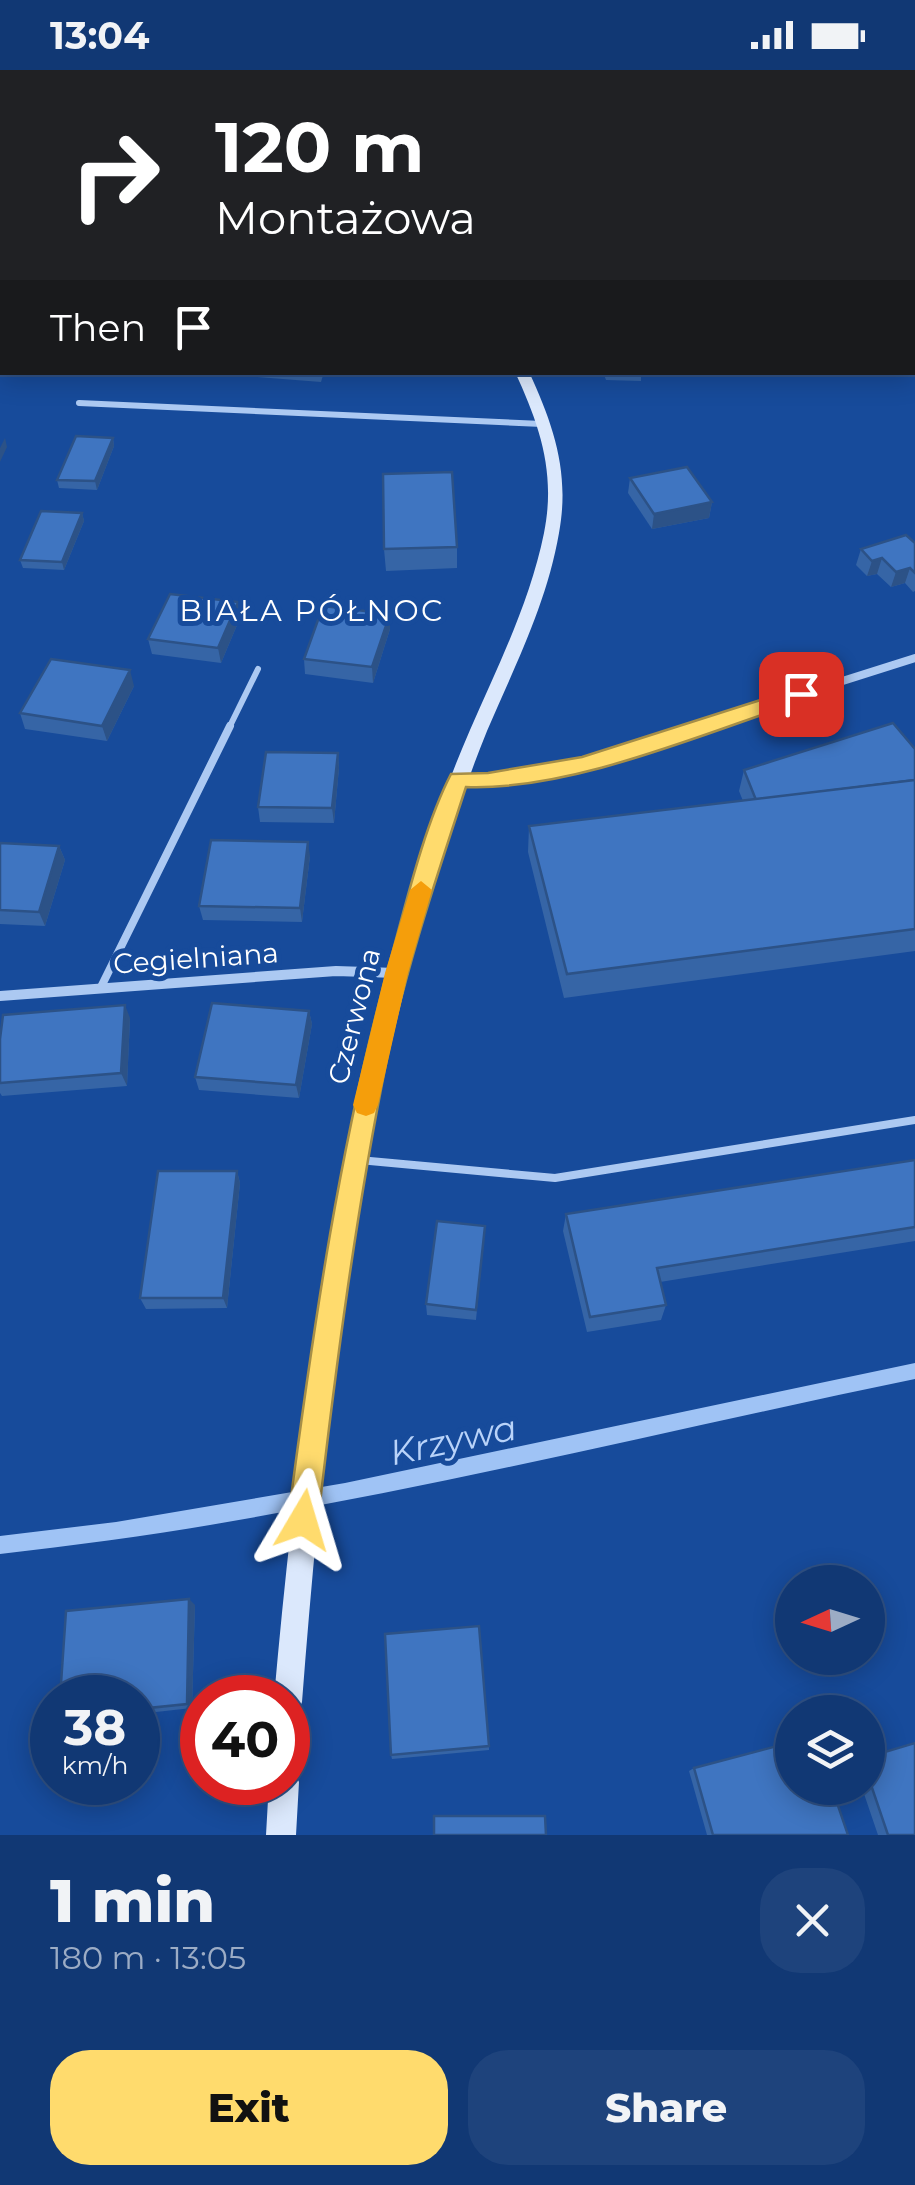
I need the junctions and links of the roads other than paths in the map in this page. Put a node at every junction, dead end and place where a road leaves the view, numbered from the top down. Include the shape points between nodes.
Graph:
1 (523, 375) edge
2 (79, 403) dead end
3 (546, 424) junction
4 (915, 658) edge
5 (258, 670) dead end
6 (458, 779) junction
7 (396, 973) junction
8 (101, 987) junction
9 (0, 996) edge
10 (915, 1120) edge
11 (355, 1160) junction
12 (290, 1675) edge
13 (283, 1805) edge
14 (282, 1835) edge

1 - 3 street, Czerwona
2 - 3 lane
3 - 6 street, Czerwona via 556,487 554,538
4 - 6 street via 583,764
5 - 8 lane
6 - 7 street, Czerwona
7 - 8 street, Cegielniana
7 - 11 street, Czerwona
8 - 9 street, Cegielniana
10 - 11 lane via 555,1178
11 - 12 street, Czerwona via 312,1441
13 - 14 street

